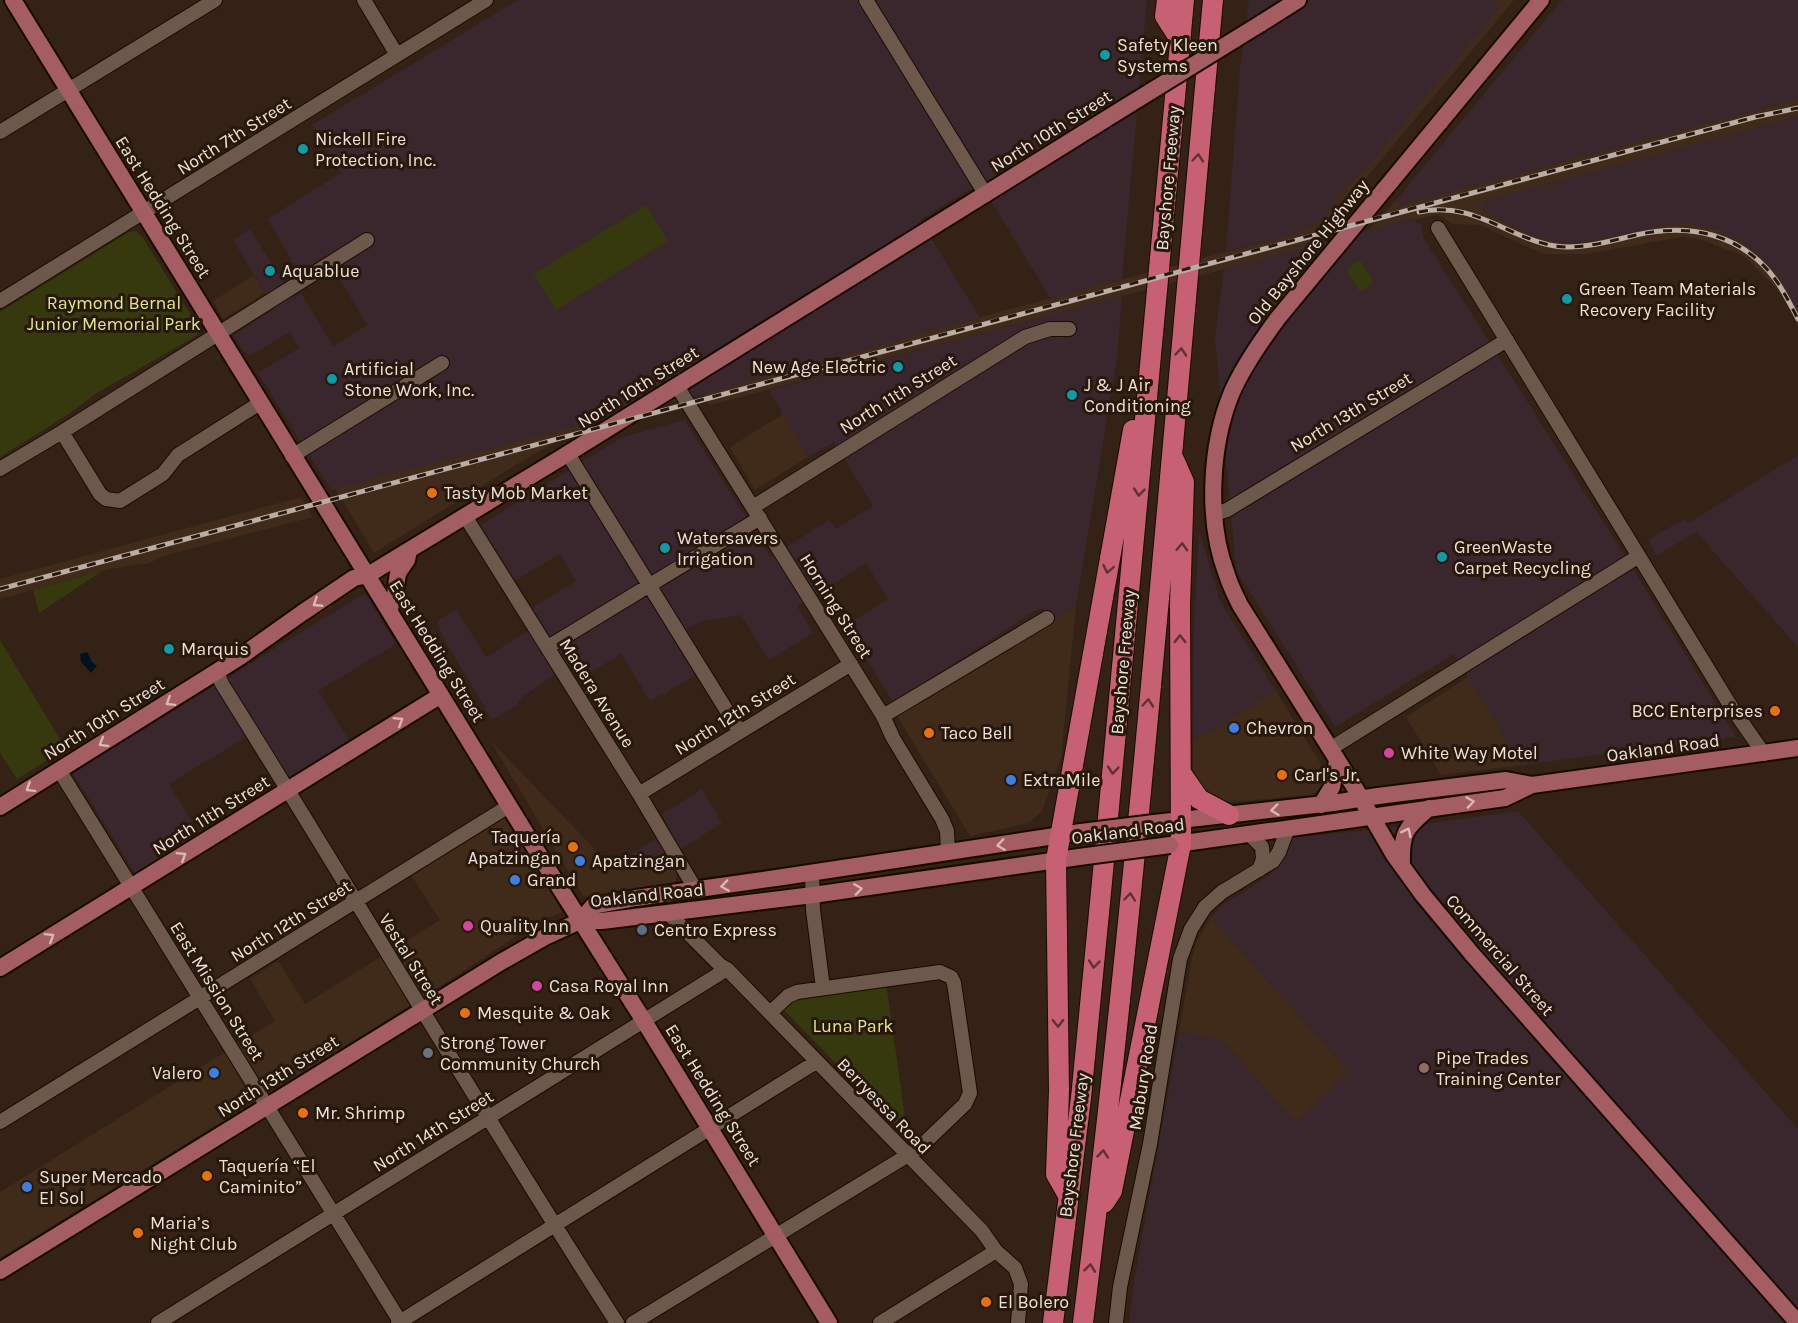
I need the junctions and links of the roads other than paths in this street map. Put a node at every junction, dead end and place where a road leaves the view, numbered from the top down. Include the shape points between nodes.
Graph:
1 (13, 0) edge
2 (215, 0) edge
3 (364, 0) edge
4 (486, 0) edge
5 (866, 0) edge
6 (1167, 0) edge
7 (1184, 0) edge
8 (1213, 0) edge
9 (1298, 0) edge
10 (1541, 0) edge
11 (1181, 41) junction
12 (397, 55) junction
13 (68, 90) junction
14 (0, 132) edge
15 (986, 195) junction
16 (143, 213) junction
17 (1438, 228) dead end
18 (367, 240) dead end
19 (0, 301) edge
20 (1069, 329) dead end
21 (217, 334) junction
22 (1507, 340) junction
23 (442, 363) dead end
24 (676, 386) junction
25 (1149, 392) junction
26 (260, 403) junction
27 (62, 432) junction
28 (1171, 452) junction
29 (568, 454) junction
30 (292, 456) junction
31 (0, 469) edge
32 (756, 513) junction
33 (1214, 514) junction
34 (465, 516) junction
35 (410, 550) junction
36 (1639, 556) junction
37 (1226, 574) joint
38 (368, 575) junction
39 (649, 584) junction
40 (389, 611) junction
41 (1047, 618) dead end
42 (548, 647) junction
43 (851, 664) junction
44 (217, 672) junction
45 (441, 695) junction
46 (883, 716) junction
47 (740, 732) junction
48 (1798, 748) edge
49 (1764, 754) junction
50 (1334, 755) junction
51 (59, 770) junction
52 (1181, 773) junction
53 (1532, 786) junction
54 (287, 790) junction
55 (639, 794) junction
56 (1360, 799) junction
57 (1321, 805) junction
58 (0, 807) edge
59 (510, 807) junction
60 (1430, 807) junction
61 (1228, 815) junction
62 (1371, 817) junction
63 (1176, 821) junction
64 (1288, 828) junction
65 (1250, 835) junction
66 (1059, 836) junction
67 (1176, 844) junction
68 (948, 853) junction
69 (1056, 860) junction
70 (1402, 865) junction
71 (1259, 870) junction
72 (812, 873) junction
73 (131, 886) junction
74 (696, 890) junction
75 (813, 896) junction
76 (356, 903) junction
77 (668, 913) junction
78 (580, 921) junction
79 (0, 968) edge
80 (727, 969) junction
81 (823, 988) junction
82 (200, 999) junction
83 (422, 1010) junction
84 (770, 1013) junction
85 (644, 1021) junction
86 (816, 1062) junction
87 (267, 1106) junction
88 (489, 1118) junction
89 (0, 1122) edge
90 (710, 1129) junction
91 (907, 1156) junction
92 (1069, 1197) junction
93 (1097, 1212) junction
94 (334, 1214) junction
95 (554, 1226) junction
96 (776, 1235) junction
97 (996, 1251) junction
98 (0, 1271) edge
99 (400, 1322) edge
100 (158, 1323) edge
101 (617, 1323) edge
102 (633, 1323) edge
103 (829, 1323) edge
104 (880, 1323) edge
105 (1018, 1323) edge
106 (1053, 1323) edge
107 (1083, 1323) edge
108 (1116, 1323) edge
109 (1798, 1323) edge

1 - 13 main road, East Hedding Street
2 - 13 street
3 - 12 street
4 - 12 street, North 7th Street
5 - 15 street
6 - 11 highway via 1166,16
7 - 11 highway, Bayshore Freeway
28 -> 8 highway, Bayshore Freeway
9 - 15 main road, North 10th Street, bridge
10 - 33 main road, Old Bayshore Highway via 1256,347 1232,392 1216,447
11 - 25 highway, Bayshore Freeway
12 - 16 street, North 7th Street
13 - 14 street
13 - 16 main road, East Hedding Street
15 - 24 main road, North 10th Street
16 - 19 street, North 7th Street
16 - 21 main road, East Hedding Street
17 - 22 street
18 - 21 street
20 - 32 street, North 11th Street via 1050,329 1025,337
21 - 26 main road, East Hedding Street
21 - 27 street
22 - 33 street, North 13th Street via 1227,510
22 - 36 street
23 - 30 street
24 - 29 main road, North 10th Street
24 - 32 street, Horning Street
25 -> 66 highway via 1133,428
25 -> 92 highway, Bayshore Freeway
26 - 27 street via 178,455 163,474 120,501 106,500 100,494
26 - 30 main road, East Hedding Street
27 - 31 street
52 -> 28 highway via 1184,482
93 -> 28 highway, Bayshore Freeway via 1134,864
29 - 34 main road, North 10th Street
29 - 39 street
30 - 38 main road, East Hedding Street
32 - 39 street, North 11th Street
32 - 43 street, Horning Street
33 - 37 main road, Old Bayshore Highway
34 - 35 main road, North 10th Street
34 - 42 street, Madera Avenue
35 - 38 main road, North 10th Street
35 - 40 main road via 398,573
36 - 49 street
36 - 50 street
37 - 50 main road, Commercial Street via 1256,632
38 - 40 main road, East Hedding Street
38 -> 44 main road, North 10th Street via 354,578
39 - 42 street, North 11th Street
39 - 47 street
40 - 45 main road, East Hedding Street
41 - 46 street
42 - 55 street, Madera Avenue
43 - 46 street, Horning Street
43 - 47 street, North 12th Street
44 -> 51 main road, North 10th Street
44 - 54 street, Vestal Street
54 -> 45 main road, North 11th Street
45 - 59 main road, East Hedding Street
46 - 68 street, Horning Street via 942,819
47 - 55 street, North 12th Street
48 - 49 main road, Oakland Road
49 - 53 main road, Oakland Road
50 - 56 main road, Commercial Street
50 - 57 main road via 1332,787
51 -> 58 main road, North 10th Street
51 - 73 street, East Mission Street
52 - 61 highway via 1199,799
52 - 63 highway
53 - 56 main road, Oakland Road via 1506,780
60 -> 53 main road, Oakland Road via 1507,797
73 -> 54 main road, North 11th Street
54 - 76 street, Vestal Street
55 - 74 street, Madera Avenue
56 - 57 main road, Oakland Road
56 - 62 main road, Commercial Street
57 -> 61 main road, Oakland Road
59 - 76 street, North 12th Street
59 - 78 main road, East Hedding Street
60 - 62 main road, Oakland Road
70 -> 60 main road via 1405,832
61 - 63 main road, Oakland Road
62 - 64 main road, Oakland Road
62 - 70 main road, Commercial Street
63 - 66 main road, Oakland Road, bridge
63 - 67 highway
64 - 65 main road, Oakland Road
64 - 71 street, Mabury Road via 1273,861
65 - 67 main road, Oakland Road
65 - 71 street via 1262,847
66 -> 68 main road, Oakland Road
66 - 69 highway
67 - 69 main road, Oakland Road, bridge
67 - 93 highway via 1112,1191
68 - 72 main road, Oakland Road
75 -> 69 main road, Oakland Road
69 -> 92 highway via 1056,1174
70 - 109 main road, Commercial Street via 1472,954
71 - 108 street, Mabury Road via 1205,907 1191,929 1180,959
72 -> 74 main road, Oakland Road
72 - 75 street
79 -> 73 main road, North 11th Street
73 - 82 street, East Mission Street
74 - 78 main road, Oakland Road via 593,906
75 - 77 main road, Oakland Road
75 - 81 street
76 - 82 street, North 12th Street
76 - 83 street, Vestal Street
77 - 78 main road, Oakland Road
77 - 80 street, Berryessa Road
78 - 83 main road, North 13th Street via 545,937
78 - 85 main road, East Hedding Street
80 - 84 street, Berryessa Road
80 - 85 street, North 14th Street
81 - 84 street via 788,996
81 - 91 street via 940,972 951,977 970,1093 965,1104
82 - 87 street, East Mission Street
82 - 89 street, North 12th Street
83 - 87 main road, North 13th Street
83 - 88 street, Vestal Street
84 - 86 street, Berryessa Road
85 - 88 street, North 14th Street
85 - 90 main road, East Hedding Street
86 - 90 street
86 - 91 street, Berryessa Road
87 - 94 street, East Mission Street
87 - 98 main road, North 13th Street
88 - 94 street, North 14th Street
88 - 95 street, Vestal Street
90 - 95 street
90 - 96 main road, East Hedding Street
91 - 96 street
91 - 97 street, Berryessa Road via 982,1231
92 - 106 highway, Bayshore Freeway
107 -> 93 highway, Bayshore Freeway
94 - 99 street, East Mission Street
94 - 100 street, North 14th Street
95 - 99 street
95 - 101 street, Vestal Street
96 - 102 street
96 - 103 main road, East Hedding Street
97 - 104 street
97 - 105 street, Berryessa Road via 1015,1268 1021,1284

